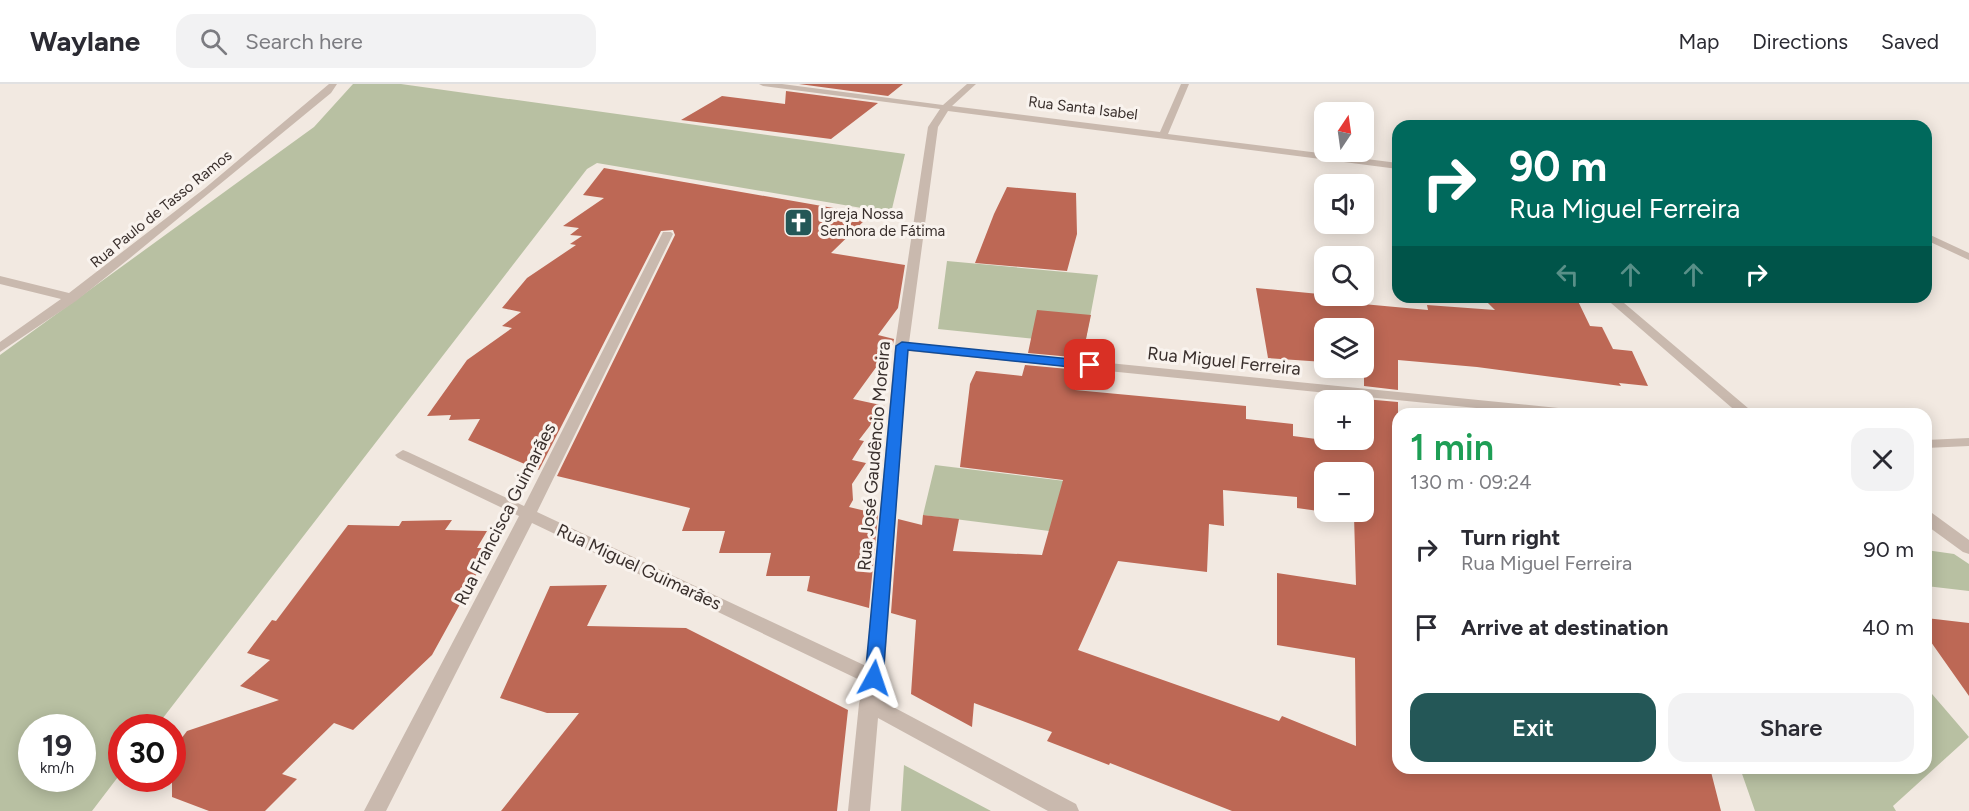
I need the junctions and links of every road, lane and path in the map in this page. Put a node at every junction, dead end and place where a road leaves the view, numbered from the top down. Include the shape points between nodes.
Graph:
1 (333, 84) edge
2 (763, 84) edge
3 (972, 84) edge
4 (1185, 84) edge
5 (946, 107) junction
6 (1163, 135) junction
7 (1392, 165) edge
8 (667, 234) dead end
9 (1932, 239) edge
10 (1969, 257) edge
11 (0, 279) edge
12 (72, 298) junction
13 (1617, 303) edge
14 (902, 346) junction
15 (0, 348) edge
16 (1518, 408) edge
17 (1741, 408) edge
18 (1969, 442) edge
19 (1932, 444) edge
20 (404, 455) dead end
21 (528, 514) junction
22 (1932, 521) edge
23 (1969, 548) edge
24 (874, 678) junction
25 (869, 705) junction
26 (375, 811) edge
27 (859, 811) edge
28 (1068, 811) edge

1 - 12 street, Rua Paulo de Tasso Ramos via 135,252
2 - 5 street, Rua Santa Isabel
3 - 5 street, Rua José Gaudêncio Moreira
4 - 6 street
5 - 6 street, Rua Santa Isabel
5 - 14 street, Rua José Gaudêncio Moreira via 933,127
6 - 7 street, Rua Santa Isabel
8 - 21 street, Rua Francisca Guimarães
9 - 10 street
11 - 12 street
12 - 15 street, Rua Paulo de Tasso Ramos
13 - 17 street
14 - 16 street, Rua Miguel Ferreira
14 - 24 street, Rua José Gaudêncio Moreira
18 - 19 street
20 - 21 street, Rua Miguel Guimarães
21 - 24 street, Rua Miguel Guimarães
21 - 26 street, Rua Francisca Guimarães
22 - 23 street
24 - 25 street, Rua José Gaudêncio Moreira
25 - 27 street, Rua José Gaudêncio Moreira
25 - 28 street

